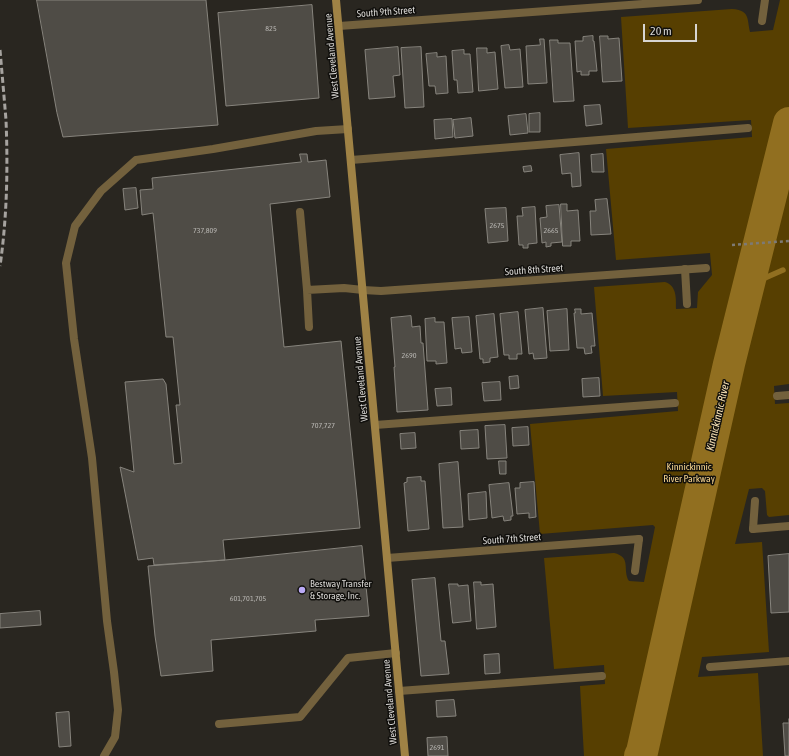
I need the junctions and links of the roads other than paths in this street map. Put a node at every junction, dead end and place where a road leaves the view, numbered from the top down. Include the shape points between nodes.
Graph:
1 (336, 0) edge
2 (698, 0) edge
3 (765, 0) edge
4 (762, 21) dead end
5 (339, 26) junction
6 (748, 128) dead end
7 (348, 129) junction
8 (351, 160) junction
9 (300, 212) dead end
10 (706, 268) dead end
11 (685, 269) junction
12 (307, 290) junction
13 (363, 290) junction
14 (687, 304) dead end
15 (309, 327) dead end
16 (789, 395) edge
17 (778, 396) dead end
18 (675, 403) dead end
19 (375, 425) junction
20 (755, 501) dead end
21 (789, 526) edge
22 (387, 558) junction
23 (635, 571) dead end
24 (396, 653) junction
25 (789, 661) edge
26 (710, 667) dead end
27 (602, 676) dead end
28 (399, 691) junction
29 (219, 724) dead end
30 (104, 756) edge
31 (405, 756) edge

1 - 5 street, West Cleveland Avenue
2 - 5 street, South 9th Street
3 - 4 street
5 - 7 street, West Cleveland Avenue
6 - 8 street
7 - 8 street, West Cleveland Avenue
7 - 30 street via 136,160 101,191 75,226 66,263 74,339 92,458 118,710 115,737
8 - 13 street, West Cleveland Avenue
9 - 12 street
10 - 11 street, South 8th Street
11 - 13 street, South 8th Street via 381,291
11 - 14 street
12 - 13 street, South 8th Street
12 - 15 street
13 - 19 street, West Cleveland Avenue
16 - 17 street
18 - 19 street
19 - 22 street, West Cleveland Avenue
20 - 21 street via 753,529
22 - 23 street, South 7th Street via 639,539
22 - 24 street, West Cleveland Avenue
24 - 28 street, West Cleveland Avenue
24 - 29 street via 348,658 300,717
25 - 26 street
27 - 28 street
28 - 31 street, West Cleveland Avenue

